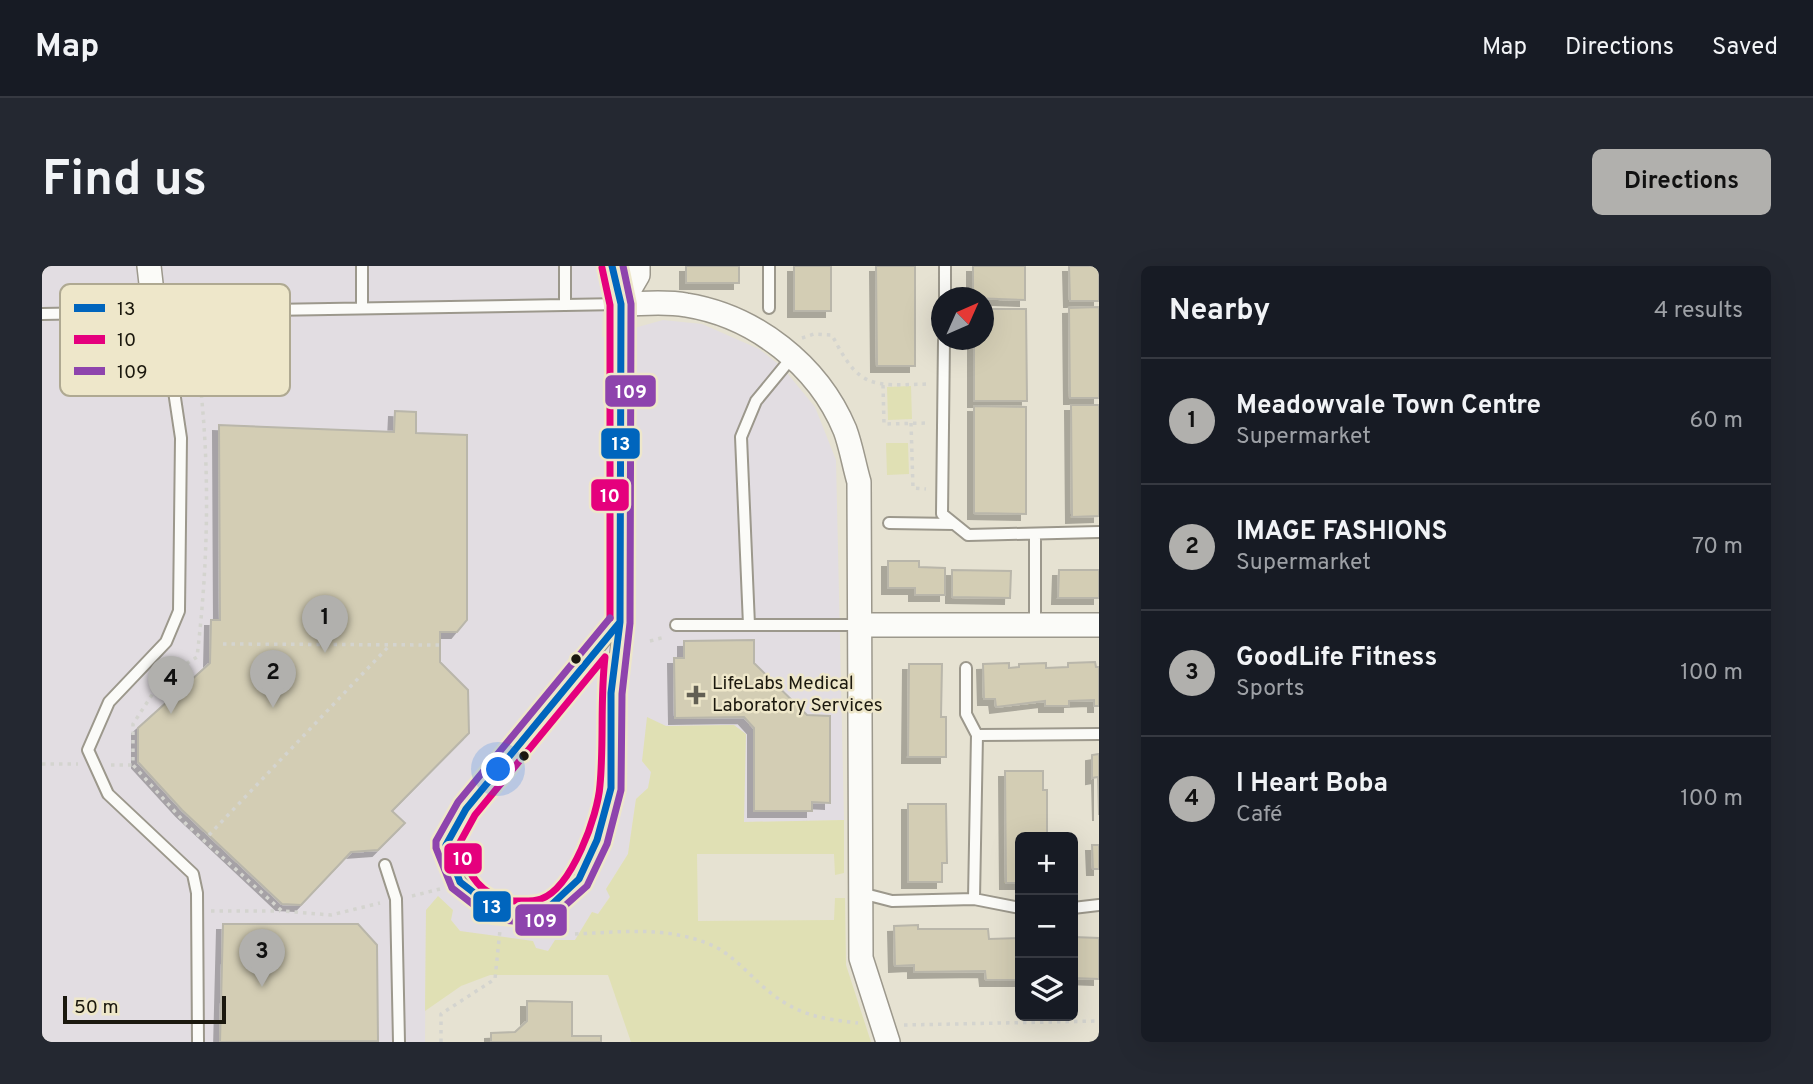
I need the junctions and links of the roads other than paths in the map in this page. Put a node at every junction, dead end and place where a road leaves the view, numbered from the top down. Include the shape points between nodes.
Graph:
1 (149, 266) edge
2 (362, 266) edge
3 (565, 266) edge
4 (612, 266) edge
5 (638, 266) edge
6 (769, 266) edge
7 (945, 266) edge
8 (151, 284) edge
9 (945, 287) edge
10 (565, 303) junction
11 (621, 304) junction
12 (362, 307) junction
13 (290, 308) edge
14 (769, 308) dead end
15 (60, 313) edge
16 (42, 314) edge
17 (797, 347) junction
18 (944, 350) edge
19 (175, 396) edge
20 (889, 523) dead end
21 (954, 524) junction
22 (1099, 532) edge
23 (1035, 536) junction
24 (620, 622) junction
25 (676, 625) dead end
26 (749, 625) junction
27 (859, 625) junction
28 (1035, 625) junction
29 (1099, 625) edge
30 (966, 668) dead end
31 (1099, 734) edge
32 (977, 735) junction
33 (385, 865) dead end
34 (859, 893) junction
35 (974, 899) junction
36 (1099, 905) edge
37 (1015, 907) edge
38 (1078, 907) edge
39 (885, 1034) edge
40 (198, 1042) edge
41 (399, 1042) edge

1 - 8 street
2 - 12 lane
3 - 10 lane
4 - 11 street
5 - 11 street via 638,275
6 - 14 lane
7 - 9 lane
10 - 11 lane
10 - 12 lane
11 - 17 street via 684,304 724,314
11 - 24 lane
12 - 13 lane
15 - 16 lane
17 - 26 lane via 756,401 741,437
17 - 27 street via 845,430 859,482
18 - 21 lane via 942,514
19 - 40 lane via 181,438 179,611 166,642 108,702 88,750 108,794 193,874
20 - 21 lane
21 - 23 lane via 968,536
22 - 23 lane
23 - 28 lane
24 - 24 lane via 466,809 446,845 460,882 495,909 547,909 579,879 597,840 611,788 611,693
25 - 26 lane
26 - 27 lane
27 - 28 street
27 - 34 street
28 - 29 street
30 - 32 lane via 966,715
31 - 32 lane
32 - 35 lane
33 - 41 lane via 397,899
34 - 35 lane via 892,901
34 - 39 street via 861,958
35 - 37 lane
36 - 38 lane

